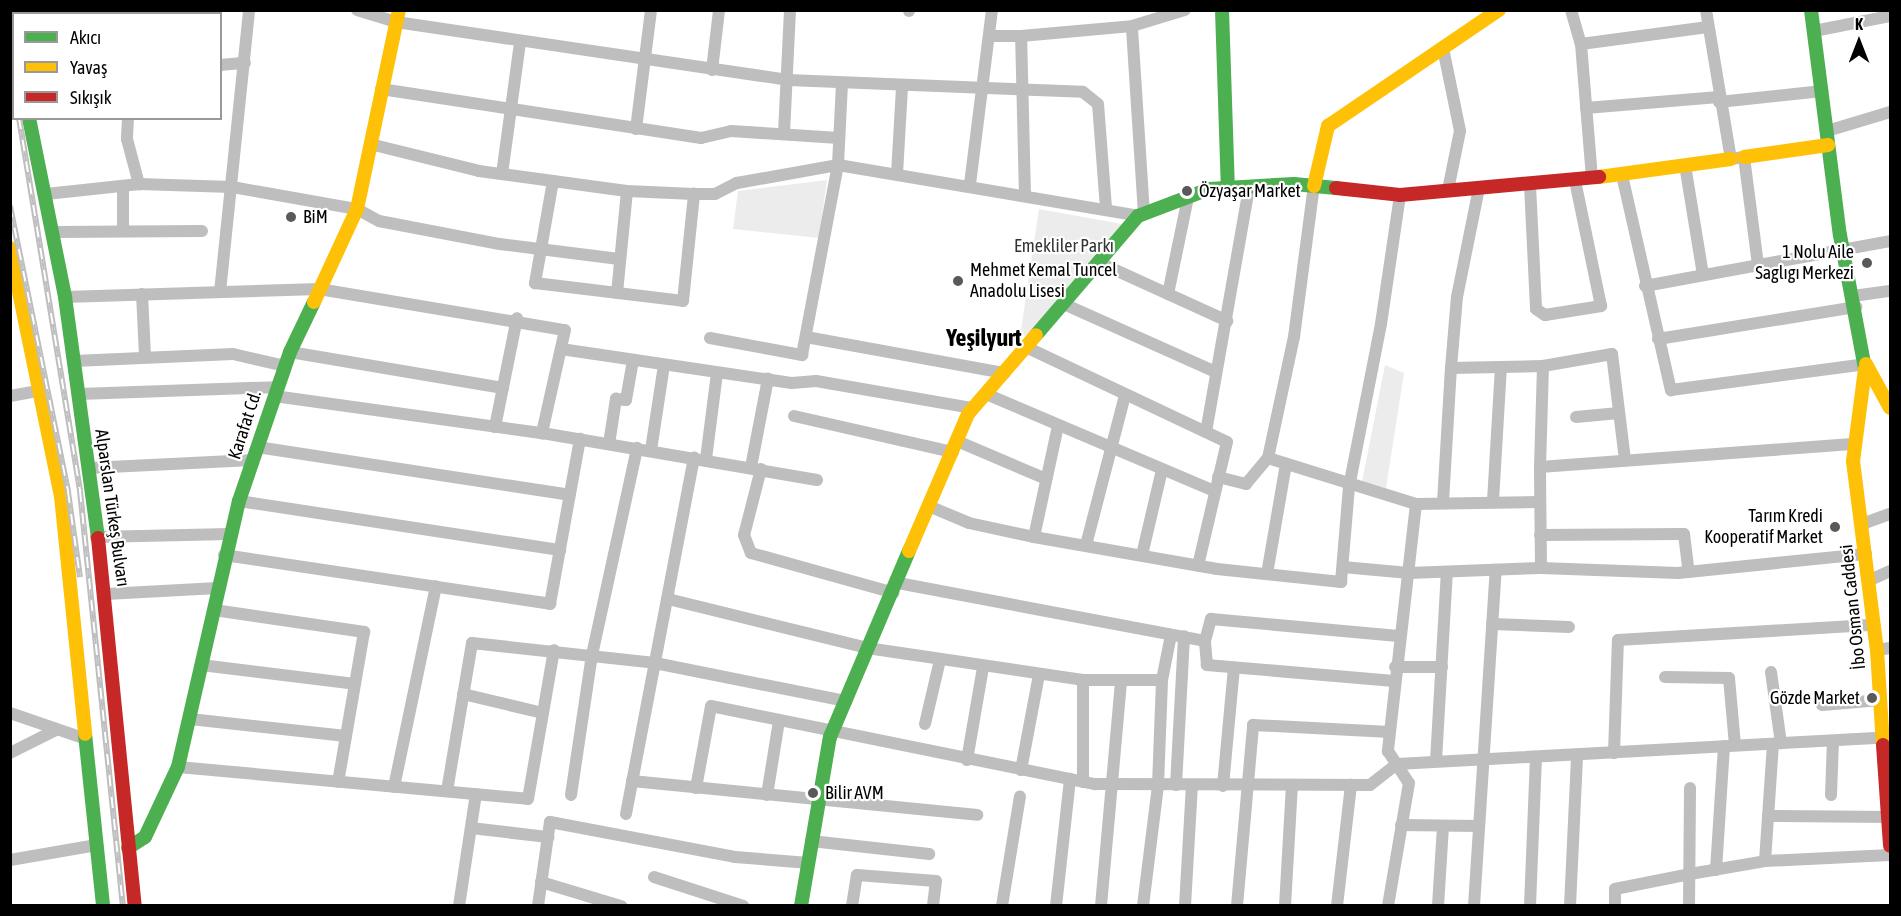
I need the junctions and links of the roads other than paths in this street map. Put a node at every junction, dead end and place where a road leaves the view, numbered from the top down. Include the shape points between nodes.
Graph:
1 (249, 10) edge
2 (357, 10) edge
3 (651, 10) edge
4 (719, 10) edge
5 (790, 10) edge
6 (992, 10) edge
7 (1185, 10) edge
8 (1222, 10) edge
9 (1499, 10) edge
10 (1571, 10) edge
11 (1706, 10) edge
12 (1811, 10) edge
13 (1167, 13) edge
14 (398, 16) edge
15 (1890, 16) edge
16 (1132, 26) junction
17 (1708, 27) junction
18 (1814, 31) junction
19 (990, 36) junction
20 (1022, 36) junction
21 (520, 42) junction
22 (1581, 44) junction
23 (1443, 48) junction
24 (645, 61) junction
25 (245, 63) junction
26 (222, 65) edge
27 (712, 70) junction
28 (788, 80) junction
29 (842, 84) junction
30 (902, 88) junction
31 (381, 89) junction
32 (983, 90) junction
33 (1021, 91) junction
34 (1822, 91) junction
35 (1719, 99) junction
36 (1586, 108) junction
37 (509, 110) junction
38 (1890, 112) edge
39 (29, 120) edge
40 (128, 120) edge
41 (636, 129) junction
42 (784, 133) junction
43 (839, 138) junction
44 (1828, 138) junction
45 (374, 145) junction
46 (1737, 158) junction
47 (838, 165) junction
48 (1686, 165) junction
49 (502, 174) junction
50 (897, 174) junction
51 (1622, 175) junction
52 (1592, 178) junction
53 (1575, 180) junction
54 (554, 181) junction
55 (139, 184) junction
56 (970, 184) junction
57 (1530, 185) junction
58 (123, 186) junction
59 (1314, 186) junction
60 (232, 187) junction
61 (1249, 187) junction
62 (1228, 188) junction
63 (1479, 188) junction
64 (1448, 190) junction
65 (627, 191) junction
66 (46, 194) junction
67 (694, 194) junction
68 (1400, 195) junction
69 (1025, 196) junction
70 (1188, 197) junction
71 (1106, 208) junction
72 (357, 209) junction
73 (1141, 215) junction
74 (123, 230) junction
75 (202, 231) dead end
76 (54, 232) junction
77 (1890, 241) edge
78 (10, 248) edge
79 (540, 249) junction
80 (1843, 250) junction
81 (619, 259) junction
82 (1100, 263) junction
83 (1758, 265) junction
84 (1703, 275) junction
85 (1645, 286) junction
86 (318, 290) junction
87 (1890, 291) edge
88 (220, 292) junction
89 (617, 293) junction
90 (142, 294) junction
91 (1168, 294) junction
92 (65, 297) junction
93 (15, 298) edge
94 (1855, 301) junction
95 (1066, 305) junction
96 (517, 318) junction
97 (1227, 321) junction
98 (806, 337) junction
99 (710, 338) dead end
100 (1658, 339) junction
101 (1028, 348) junction
102 (561, 349) junction
103 (145, 356) junction
104 (287, 359) junction
105 (74, 361) junction
106 (1866, 364) junction
107 (632, 365) dead end
108 (664, 365) junction
109 (1543, 366) junction
110 (1501, 367) junction
111 (1451, 368) junction
112 (1216, 372) junction
113 (717, 373) junction
114 (1005, 373) junction
115 (768, 379) junction
116 (503, 388) junction
117 (39, 391) junction
118 (275, 392) junction
119 (79, 394) junction
120 (986, 394) junction
121 (1125, 395) junction
122 (10, 396) edge
123 (1890, 404) edge
124 (973, 408) junction
125 (1619, 413) junction
126 (794, 416) dead end
127 (1576, 417) dead end
128 (1058, 426) junction
129 (495, 427) junction
130 (1206, 432) junction
131 (542, 433) junction
132 (580, 439) junction
133 (609, 444) junction
134 (1855, 444) junction
135 (955, 446) junction
136 (637, 448) junction
137 (1111, 449) junction
138 (651, 450) junction
139 (255, 454) junction
140 (700, 458) junction
141 (1268, 458) junction
142 (1625, 460) junction
143 (1286, 464) junction
144 (1540, 467) junction
145 (88, 468) junction
146 (756, 468) junction
147 (1162, 470) junction
148 (1218, 477) junction
149 (1046, 479) junction
150 (817, 480) dead end
151 (1349, 487) junction
152 (1214, 491) junction
153 (569, 495) junction
154 (239, 501) junction
155 (1493, 501) junction
156 (1443, 502) junction
157 (1539, 502) junction
158 (1416, 504) junction
159 (931, 507) junction
160 (1890, 513) edge
161 (1862, 524) junction
162 (230, 534) junction
163 (1540, 535) junction
164 (96, 537) junction
165 (1034, 537) junction
166 (1086, 545) junction
167 (560, 549) junction
168 (1866, 554) junction
169 (224, 555) junction
170 (1142, 555) junction
171 (1198, 566) junction
172 (1343, 567) junction
173 (1541, 568) junction
174 (1496, 570) junction
175 (1890, 571) edge
176 (1448, 572) junction
177 (1689, 572) junction
178 (1409, 573) junction
179 (1267, 574) junction
180 (1870, 580) junction
181 (436, 586) junction
182 (218, 588) junction
183 (896, 588) junction
184 (106, 594) junction
185 (668, 598) junction
186 (214, 610) junction
187 (1492, 624) junction
188 (1874, 625) junction
189 (1569, 627) dead end
190 (1171, 635) junction
191 (1184, 636) junction
192 (1398, 636) junction
193 (1205, 641) junction
194 (867, 648) junction
195 (1884, 649) edge
196 (554, 650) junction
197 (592, 655) junction
198 (940, 660) junction
199 (655, 663) junction
200 (201, 665) junction
201 (983, 667) junction
202 (1395, 667) junction
203 (1442, 667) junction
204 (1234, 668) junction
205 (1771, 672) dead end
206 (1039, 675) junction
207 (1665, 677) dead end
208 (1083, 680) junction
209 (1121, 680) junction
210 (1162, 680) junction
211 (1394, 681) junction
212 (355, 684) junction
213 (463, 694) junction
214 (846, 701) junction
215 (1884, 703) edge
216 (1822, 705) dead end
217 (10, 713) edge
218 (543, 713) junction
219 (189, 719) junction
220 (779, 721) junction
221 (925, 724) dead end
222 (56, 730) junction
223 (1390, 732) junction
224 (832, 734) junction
225 (346, 735) junction
226 (1884, 738) junction
227 (86, 739) junction
228 (1833, 741) junction
229 (1777, 743) junction
230 (1729, 746) junction
231 (10, 753) edge
232 (1614, 753) junction
233 (1577, 755) junction
234 (1536, 758) junction
235 (967, 760) junction
236 (1436, 761) junction
237 (1481, 762) junction
238 (1888, 762) edge
239 (1396, 764) junction
240 (178, 767) junction
241 (1021, 770) junction
242 (1070, 780) junction
243 (632, 781) junction
244 (1083, 782) junction
245 (338, 783) junction
246 (1113, 784) junction
247 (1158, 785) junction
248 (1176, 785) junction
249 (1350, 785) junction
250 (1192, 786) junction
251 (1223, 786) junction
252 (1245, 786) junction
253 (1292, 786) junction
254 (394, 787) junction
255 (696, 788) junction
256 (1689, 788) dead end
257 (447, 791) junction
258 (476, 794) junction
259 (571, 795) dead end
260 (767, 795) junction
261 (1831, 795) dead end
262 (1020, 796) dead end
263 (816, 800) junction
264 (626, 814) dead end
265 (977, 815) dead end
266 (1768, 816) junction
267 (1890, 817) edge
268 (1401, 825) junction
269 (1443, 826) junction
270 (1478, 826) junction
271 (471, 828) junction
272 (548, 837) junction
273 (812, 841) junction
274 (97, 845) junction
275 (1890, 846) edge
276 (128, 848) junction
277 (929, 854) dead end
278 (1890, 855) edge
279 (11, 856) edge
280 (1765, 861) junction
281 (809, 863) junction
282 (1716, 870) junction
283 (1690, 874) junction
284 (654, 878) dead end
285 (541, 882) junction
286 (103, 906) edge
287 (135, 906) edge
288 (459, 906) edge
289 (538, 906) edge
290 (621, 906) edge
291 (743, 906) edge
292 (801, 906) edge
293 (852, 906) edge
294 (933, 906) edge
295 (1002, 906) edge
296 (1056, 906) edge
297 (1101, 906) edge
298 (1143, 906) edge
299 (1185, 906) edge
300 (1237, 906) edge
301 (1285, 906) edge
302 (1337, 906) edge
303 (1388, 906) edge
304 (1438, 906) edge
305 (1474, 906) edge
306 (1530, 906) edge
307 (1570, 906) edge
308 (1615, 906) edge
309 (1689, 906) edge

1 - 25 street
2 - 14 street
3 - 24 street
4 - 27 street
5 - 28 street
6 - 19 street
7 - 13 street
8 - 62 main road
9 - 23 main road
10 - 22 street
11 - 17 street
12 - 18 main road, İbo Osman Caddesi
13 - 16 street
14 - 21 street
14 - 31 main road, Karafat Cd.
15 - 18 street
16 - 20 street
16 - 73 street
17 - 22 street
17 - 35 street
18 - 34 main road, İbo Osman Caddesi
19 - 20 street
19 - 32 street
20 - 33 street
21 - 24 street
21 - 37 street
22 - 36 street
23 - 59 main road via 1328,126
23 - 64 street via 1460,131
24 - 27 street
24 - 41 street
25 - 26 street
25 - 60 street
27 - 28 street
28 - 29 street
28 - 42 street
29 - 30 street
29 - 43 street
30 - 32 street
30 - 50 street
31 - 37 street
31 - 45 main road, Karafat Cd.
32 - 33 street
32 - 56 street
33 - 69 street
33 - 71 street via 1083,92 1098,104
34 - 35 street
34 - 44 main road, İbo Osman Caddesi
35 - 36 street
35 - 46 street
36 - 52 street
37 - 41 street
37 - 49 street
38 - 44 street
39 - 66 main road, Alparslan Türkeş Bulvarı
40 - 55 street via 127,139
41 - 42 street via 701,138 731,130
42 - 43 street
43 - 47 street
44 - 46 main road
44 - 80 main road, İbo Osman Caddesi
45 - 49 street
45 - 72 main road, Karafat Cd.
46 - 48 main road
46 - 83 street
47 - 50 street
47 - 67 street via 737,183 715,194
47 - 98 street
48 - 51 main road
48 - 84 street
49 - 54 street
50 - 56 street
51 - 52 main road
51 - 85 street
52 - 53 main road
53 - 57 main road
53 - 57 street via 1601,306 1545,315 1536,309
54 - 65 street
54 - 79 street
55 - 58 street
55 - 60 street
56 - 69 street
57 - 63 main road
58 - 66 street
58 - 74 street
59 - 61 main road
59 - 68 main road
59 - 141 street via 1294,337
60 - 72 street
60 - 88 street
61 - 62 main road
61 - 97 street
62 - 70 main road
63 - 64 main road
63 - 111 street via 1457,297
64 - 68 main road
65 - 67 street
65 - 81 street
66 - 76 main road, Alparslan Türkeş Bulvarı
67 - 89 street via 683,302
68 - 151 street via 1381,324
69 - 71 street
70 - 73 main road
70 - 91 street
71 - 73 street
72 - 79 street via 379,221
72 - 86 main road, Karafat Cd.
73 - 82 main road
74 - 75 street
74 - 76 street
76 - 92 main road, Alparslan Türkeş Bulvarı
77 - 80 street
78 - 93 main road
79 - 81 street
79 - 89 street via 535,283
80 - 83 street
80 - 94 main road, İbo Osman Caddesi
81 - 89 street
82 - 91 street
82 - 95 main road
83 - 84 street
84 - 85 street
85 - 100 street
86 - 88 street
86 - 96 street
86 - 104 main road, Karafat Cd.
87 - 94 street
88 - 90 street
90 - 92 street
90 - 103 street
91 - 97 street
92 - 105 main road, Alparslan Türkeş Bulvarı
93 - 117 main road
94 - 100 street
94 - 106 main road, İbo Osman Caddesi
95 - 101 main road
95 - 112 street
96 - 102 street via 565,330
96 - 116 street
97 - 112 street
98 - 99 street via 802,354
98 - 114 street
100 - 106 street via 1671,390
101 - 114 main road
101 - 121 street
102 - 108 street
102 - 131 street
103 - 104 street via 233,354
103 - 105 street
104 - 116 street
104 - 118 main road, Karafat Cd.
105 - 119 main road, Alparslan Türkeş Bulvarı
106 - 123 main road
106 - 134 main road, İbo Osman Caddesi
107 - 133 street via 626,400 616,399
108 - 113 street
108 - 138 street
109 - 110 street
109 - 125 street via 1612,354
109 - 144 street
110 - 111 street
110 - 155 street
111 - 156 street
112 - 130 street
113 - 115 street
113 - 140 street
114 - 120 main road
115 - 124 street via 816,381
115 - 146 street
116 - 129 street
117 - 122 street
117 - 227 main road via 60,496
118 - 119 street
118 - 129 street
118 - 139 main road, Karafat Cd.
119 - 145 main road, Alparslan Türkeş Bulvarı
120 - 124 main road
120 - 128 street
121 - 130 street
121 - 137 street
124 - 135 main road
125 - 127 street
125 - 142 street
126 - 135 street
128 - 137 street
128 - 149 street
129 - 131 street
130 - 148 street via 1227,442
131 - 132 street
132 - 133 street
132 - 153 street
133 - 136 street
134 - 142 street
134 - 161 main road, İbo Osman Caddesi via 1853,460
135 - 149 street
135 - 159 main road
136 - 138 street
136 - 197 street
137 - 147 street
137 - 166 street
138 - 140 street
139 - 145 street
139 - 153 street
139 - 154 main road, Karafat Cd.
140 - 146 street
140 - 185 street
141 - 143 street
141 - 148 street via 1246,484
142 - 144 street
143 - 151 street
143 - 179 street
144 - 157 street
145 - 164 main road, Alparslan Türkeş Bulvarı
146 - 150 street
146 - 183 street via 744,535 751,553
147 - 152 street
147 - 170 street
148 - 152 street
149 - 165 street
151 - 158 street
151 - 172 street
152 - 171 street
153 - 167 street
154 - 162 main road, Karafat Cd.
154 - 167 street
155 - 156 street
155 - 157 street
156 - 158 street
157 - 163 street
158 - 178 street
159 - 165 street via 969,523
159 - 183 main road
160 - 161 street
161 - 168 main road, İbo Osman Caddesi
162 - 164 street
162 - 169 main road, Karafat Cd.
163 - 173 street
163 - 177 street via 1684,534
164 - 184 main road, Alparslan Türkeş Bulvarı
165 - 166 street
166 - 170 street
167 - 181 street via 550,604
168 - 177 street
168 - 180 main road, İbo Osman Caddesi
169 - 181 street
169 - 182 main road, Karafat Cd.
170 - 171 street
171 - 179 street
172 - 178 street
172 - 179 street via 1341,582
173 - 174 street
173 - 177 street
174 - 176 street
174 - 187 street
175 - 180 street
176 - 178 street
176 - 203 street
178 - 192 street
180 - 188 main road, İbo Osman Caddesi
181 - 254 street
182 - 184 street
182 - 186 main road, Karafat Cd.
183 - 190 street
183 - 194 main road
184 - 276 main road, Alparslan Türkeş Bulvarı
185 - 194 street
185 - 199 street
186 - 200 main road, Karafat Cd.
186 - 212 street via 364,632
187 - 189 street
187 - 237 street
188 - 195 main road, İbo Osman Caddesi
188 - 232 street via 1618,640
190 - 191 street
190 - 210 street
191 - 193 street
191 - 248 street
192 - 193 street via 1211,619
192 - 202 street
193 - 204 street via 1207,665
194 - 198 street
194 - 214 main road
195 - 215 main road, İbo Osman Caddesi
196 - 197 street
196 - 213 street via 472,643
196 - 218 street
197 - 199 street
197 - 259 street
198 - 201 street
198 - 221 street
199 - 214 street
199 - 243 street
200 - 212 street
200 - 219 main road, Karafat Cd.
201 - 206 street
201 - 235 street
202 - 203 street
202 - 211 street
203 - 236 street
204 - 211 street
204 - 251 street
205 - 229 street
206 - 208 street
206 - 241 street
207 - 230 street via 1729,678
208 - 209 street
208 - 244 street
209 - 210 street
209 - 246 street
210 - 247 street
211 - 223 street
212 - 225 street
213 - 218 street
213 - 257 street
214 - 224 main road
215 - 216 street
215 - 226 main road, İbo Osman Caddesi
217 - 222 street
218 - 258 street via 528,799
219 - 225 street
219 - 240 main road, Karafat Cd.
220 - 224 street
220 - 255 street via 711,706
220 - 260 street
222 - 227 street
222 - 231 street
223 - 239 street via 1388,751
223 - 252 street via 1253,725
224 - 235 street
224 - 263 main road
225 - 245 street
226 - 228 street
226 - 238 main road, İbo Osman Caddesi
227 - 274 main road
228 - 229 street
228 - 261 street
229 - 230 street
229 - 266 street
230 - 232 street
230 - 282 street
232 - 233 street
233 - 234 street
233 - 307 street
234 - 237 street
234 - 306 street
235 - 241 street
236 - 237 street
236 - 239 street
237 - 270 street
238 - 267 main road, İbo Osman Caddesi
239 - 249 street via 1370,785
239 - 268 street via 1409,783
240 - 245 street
240 - 276 main road, Karafat Cd. via 145,837
241 - 242 street
242 - 244 street
242 - 296 street
243 - 255 street
243 - 264 street
244 - 246 street
245 - 254 street
246 - 247 street
246 - 297 street
247 - 248 street
247 - 298 street
248 - 250 street
249 - 253 street
249 - 302 street
250 - 251 street
250 - 299 street
251 - 252 street
252 - 253 street
252 - 300 street
253 - 301 street
254 - 257 street
255 - 260 street
256 - 283 street
257 - 258 street
258 - 271 street
260 - 263 street
262 - 295 street
263 - 265 street
263 - 273 main road
266 - 267 street
266 - 280 street
267 - 275 main road, İbo Osman Caddesi
268 - 269 street
268 - 303 street
269 - 270 street
269 - 304 street
270 - 305 street
271 - 272 street
271 - 288 street
272 - 281 street via 550,822 735,857
272 - 285 street
273 - 277 street
273 - 281 main road
274 - 279 street
274 - 286 main road
276 - 287 main road, Alparslan Türkeş Bulvarı
278 - 280 street
280 - 282 street
281 - 292 main road
282 - 283 street
283 - 308 street via 1615,889
283 - 309 street
284 - 291 street
285 - 289 street
285 - 290 street
293 - 294 street via 856,875 936,880

